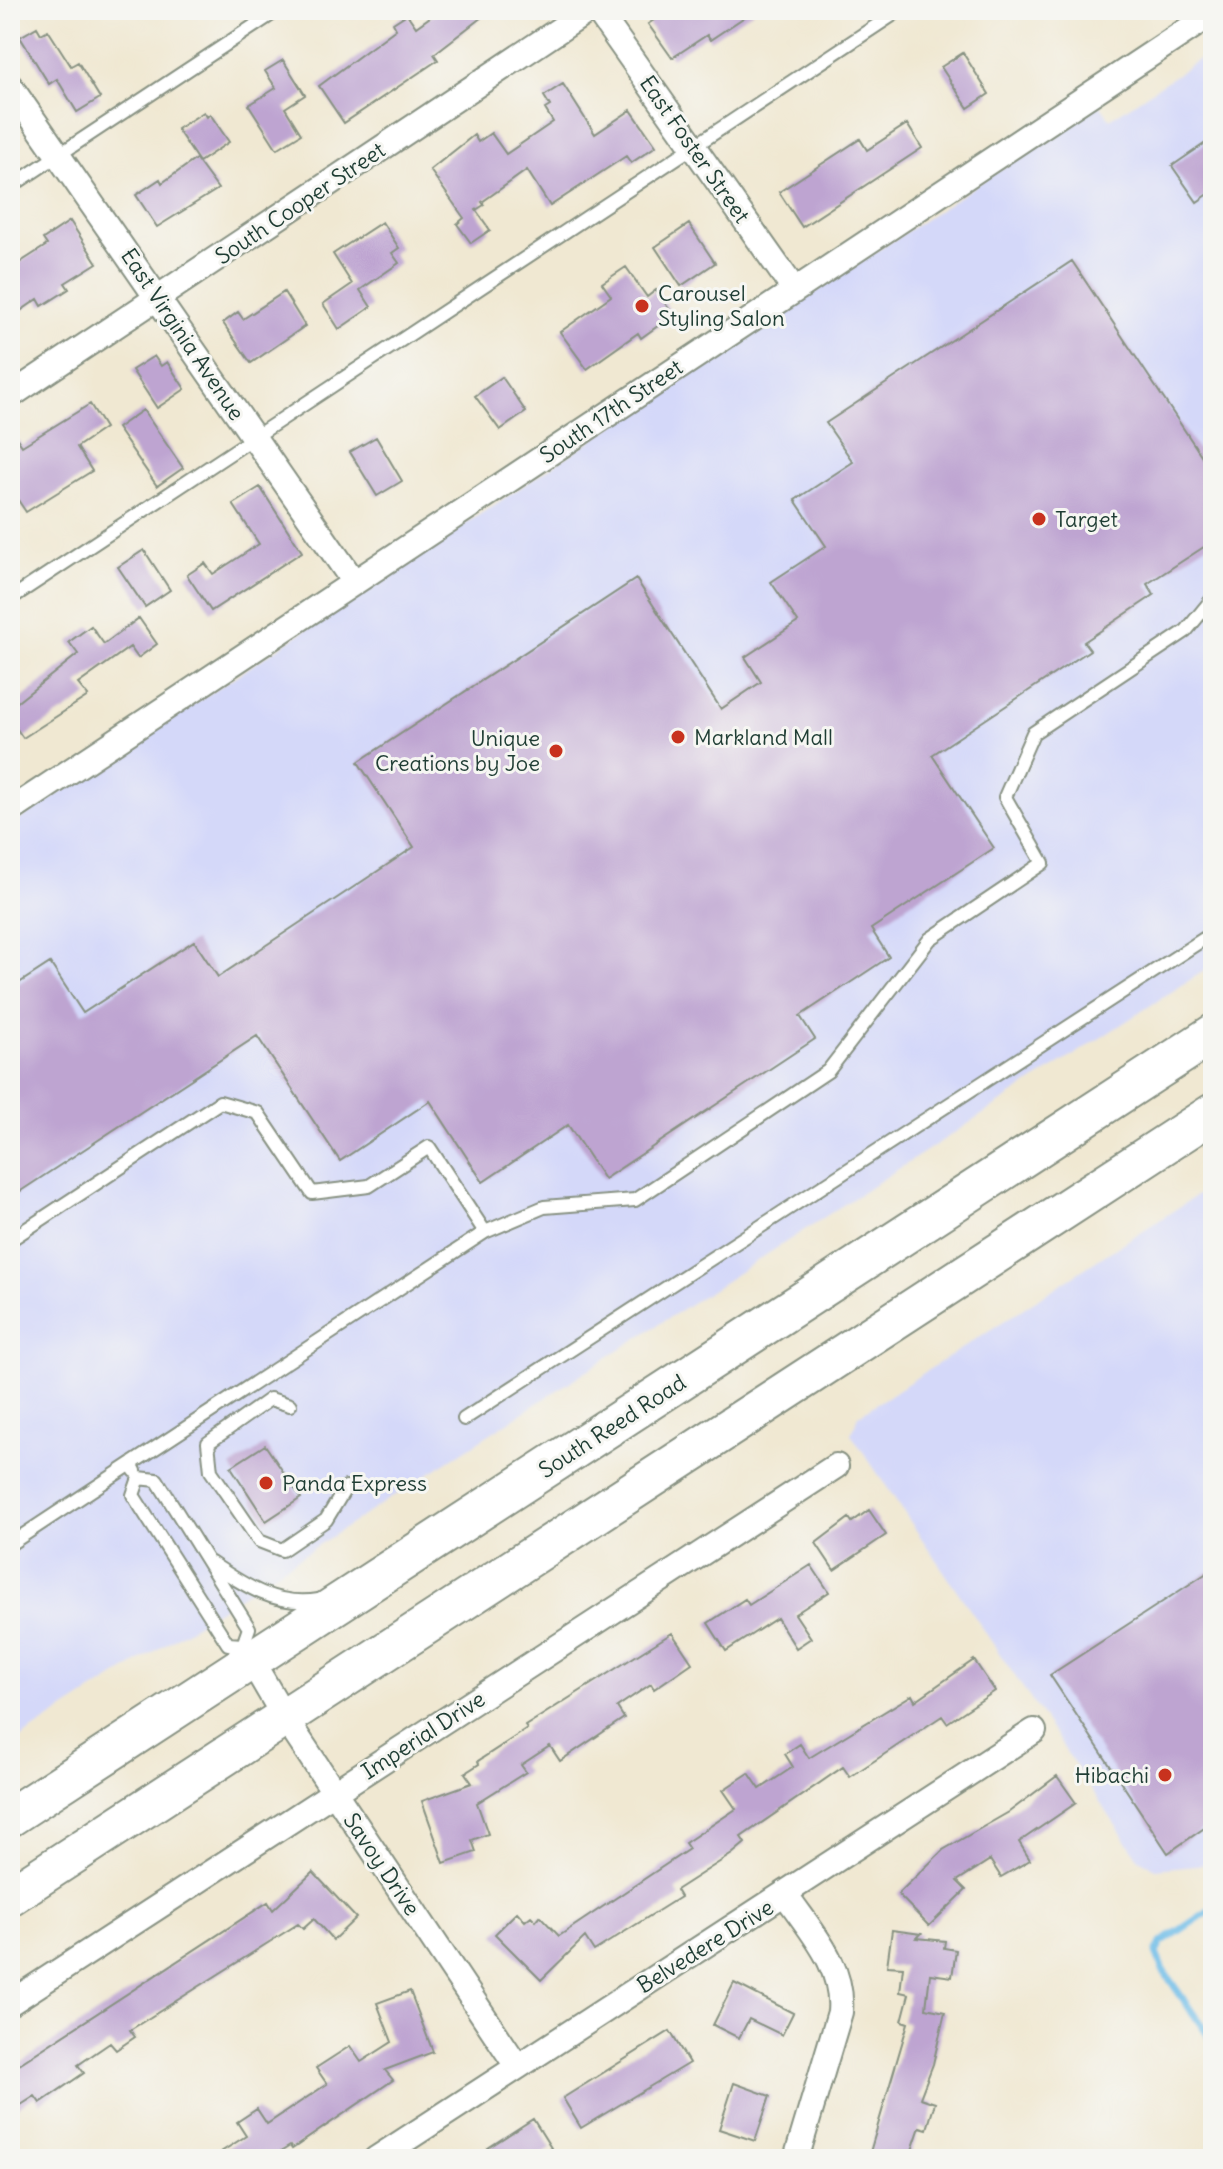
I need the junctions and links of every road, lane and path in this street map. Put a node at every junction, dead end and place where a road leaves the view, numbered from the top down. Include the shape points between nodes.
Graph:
1 (278, 10) edge
2 (589, 10) edge
3 (597, 10) edge
4 (900, 10) edge
5 (1213, 13) edge
6 (10, 86) edge
7 (691, 146) junction
8 (59, 154) junction
9 (10, 187) edge
10 (793, 288) junction
11 (158, 297) junction
12 (10, 396) edge
13 (253, 437) junction
14 (354, 582) junction
15 (1213, 598) edge
16 (10, 599) edge
17 (10, 811) edge
18 (1213, 933) edge
19 (1213, 1034) edge
20 (1213, 1113) edge
21 (485, 1232) junction
22 (10, 1240) edge
23 (290, 1405) dead end
24 (464, 1419) dead end
25 (131, 1464) junction
26 (836, 1466) dead end
27 (139, 1478) junction
28 (346, 1487) dead end
29 (10, 1544) edge
30 (207, 1560) junction
31 (367, 1585) junction
32 (247, 1652) junction
33 (285, 1718) junction
34 (1034, 1731) dead end
35 (334, 1792) junction
36 (10, 1817) edge
37 (786, 1895) junction
38 (10, 1896) edge
39 (10, 2003) edge
40 (517, 2066) junction
41 (376, 2159) edge
42 (796, 2159) edge

1 - 8 lane
2 - 11 street, South Cooper Street
3 - 7 street, East Foster Street
4 - 7 lane
5 - 10 street, South 17th Street
6 - 8 street, East Virginia Avenue
7 - 10 street, East Foster Street
7 - 13 lane
8 - 9 lane
8 - 11 street, East Virginia Avenue
10 - 14 street, South 17th Street
11 - 12 street, South Cooper Street
11 - 13 street, East Virginia Avenue
13 - 14 street, East Virginia Avenue
13 - 16 lane
14 - 17 street, South 17th Street
15 - 21 lane via 1186,631 1033,733 1005,797 1043,863 930,939 828,1071 635,1200 544,1207
18 - 24 lane
19 - 31 main road, South Reed Road
20 - 33 main road
21 - 22 lane via 429,1147 369,1186 312,1193 258,1113 220,1102
21 - 25 lane
23 - 28 lane via 270,1399 208,1443 211,1471 259,1541 282,1550 326,1520
25 - 27 lane
25 - 29 lane
26 - 35 street, Imperial Drive
27 - 30 lane via 157,1480
27 - 32 lane via 133,1495 228,1644
30 - 31 lane via 258,1593 288,1602 319,1600
30 - 32 lane via 249,1628
31 - 32 main road, South Reed Road
32 - 33 street, Savoy Drive
32 - 36 main road, South Reed Road
33 - 35 street, Savoy Drive
33 - 38 main road
34 - 37 street, Belvedere Drive
35 - 39 street, Imperial Drive
35 - 40 street, Savoy Drive
37 - 40 street, Belvedere Drive
37 - 42 street via 835,1966 842,1992
40 - 41 street, Belvedere Drive

